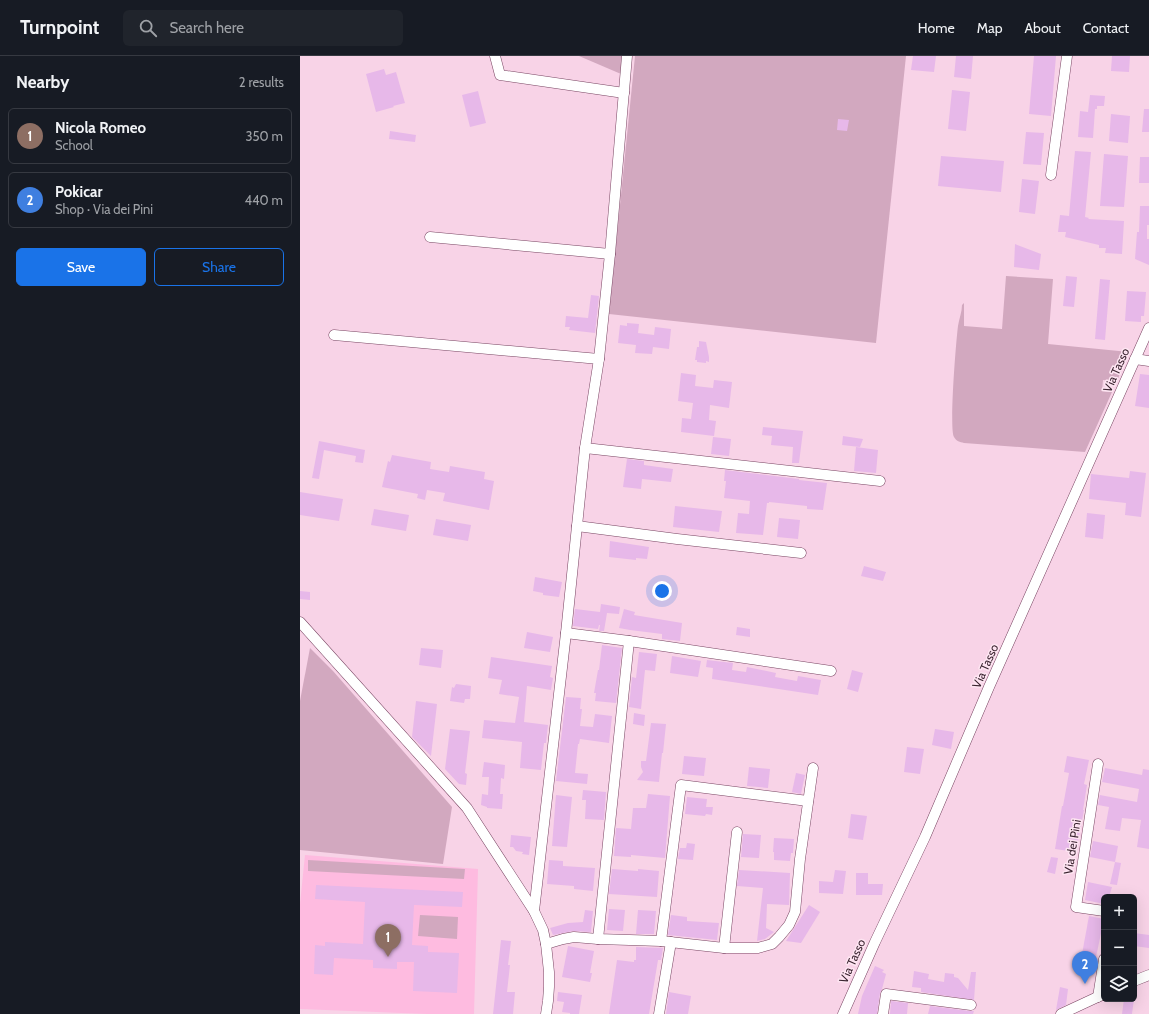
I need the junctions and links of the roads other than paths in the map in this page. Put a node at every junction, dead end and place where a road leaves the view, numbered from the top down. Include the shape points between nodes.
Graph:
1 (495, 56) edge
2 (627, 56) edge
3 (1067, 56) edge
4 (624, 94) junction
5 (1051, 175) dead end
6 (430, 237) dead end
7 (610, 254) junction
8 (1149, 328) edge
9 (334, 335) dead end
10 (599, 359) junction
11 (1135, 359) junction
12 (1149, 361) edge
13 (585, 448) junction
14 (880, 481) dead end
15 (577, 526) junction
16 (801, 553) dead end
17 (300, 622) edge
18 (566, 633) junction
19 (629, 641) junction
20 (830, 672) dead end
21 (1098, 764) dead end
22 (813, 768) dead end
23 (808, 801) junction
24 (737, 832) dead end
25 (534, 911) junction
26 (1101, 911) edge
27 (598, 939) junction
28 (666, 942) junction
29 (546, 944) junction
30 (724, 948) junction
31 (1149, 975) edge
32 (1137, 980) edge
33 (1101, 996) edge
34 (971, 1005) dead end
35 (546, 1014) edge
36 (659, 1014) edge
37 (843, 1014) edge
38 (883, 1014) edge
39 (1061, 1014) edge

1 - 4 street via 500,75
2 - 4 street
3 - 5 street
4 - 7 street
6 - 7 street
7 - 10 street
8 - 11 street, Via Tasso
9 - 10 street
10 - 13 street
11 - 12 street
11 - 37 street, Via Tasso via 925,837
13 - 14 street
13 - 15 street
15 - 16 street
15 - 18 street
17 - 25 street via 467,808
18 - 19 street
18 - 25 street
19 - 20 street
19 - 27 street
21 - 26 street, Via dei Pini via 1076,907
22 - 23 street
23 - 28 street via 681,785
23 - 30 street via 795,912 789,925 772,944 758,948
24 - 30 street
25 - 29 street
27 - 28 street
27 - 29 street via 574,937
28 - 30 street
28 - 36 street
29 - 35 street via 549,972
31 - 32 street
33 - 39 street
34 - 38 street via 886,994

